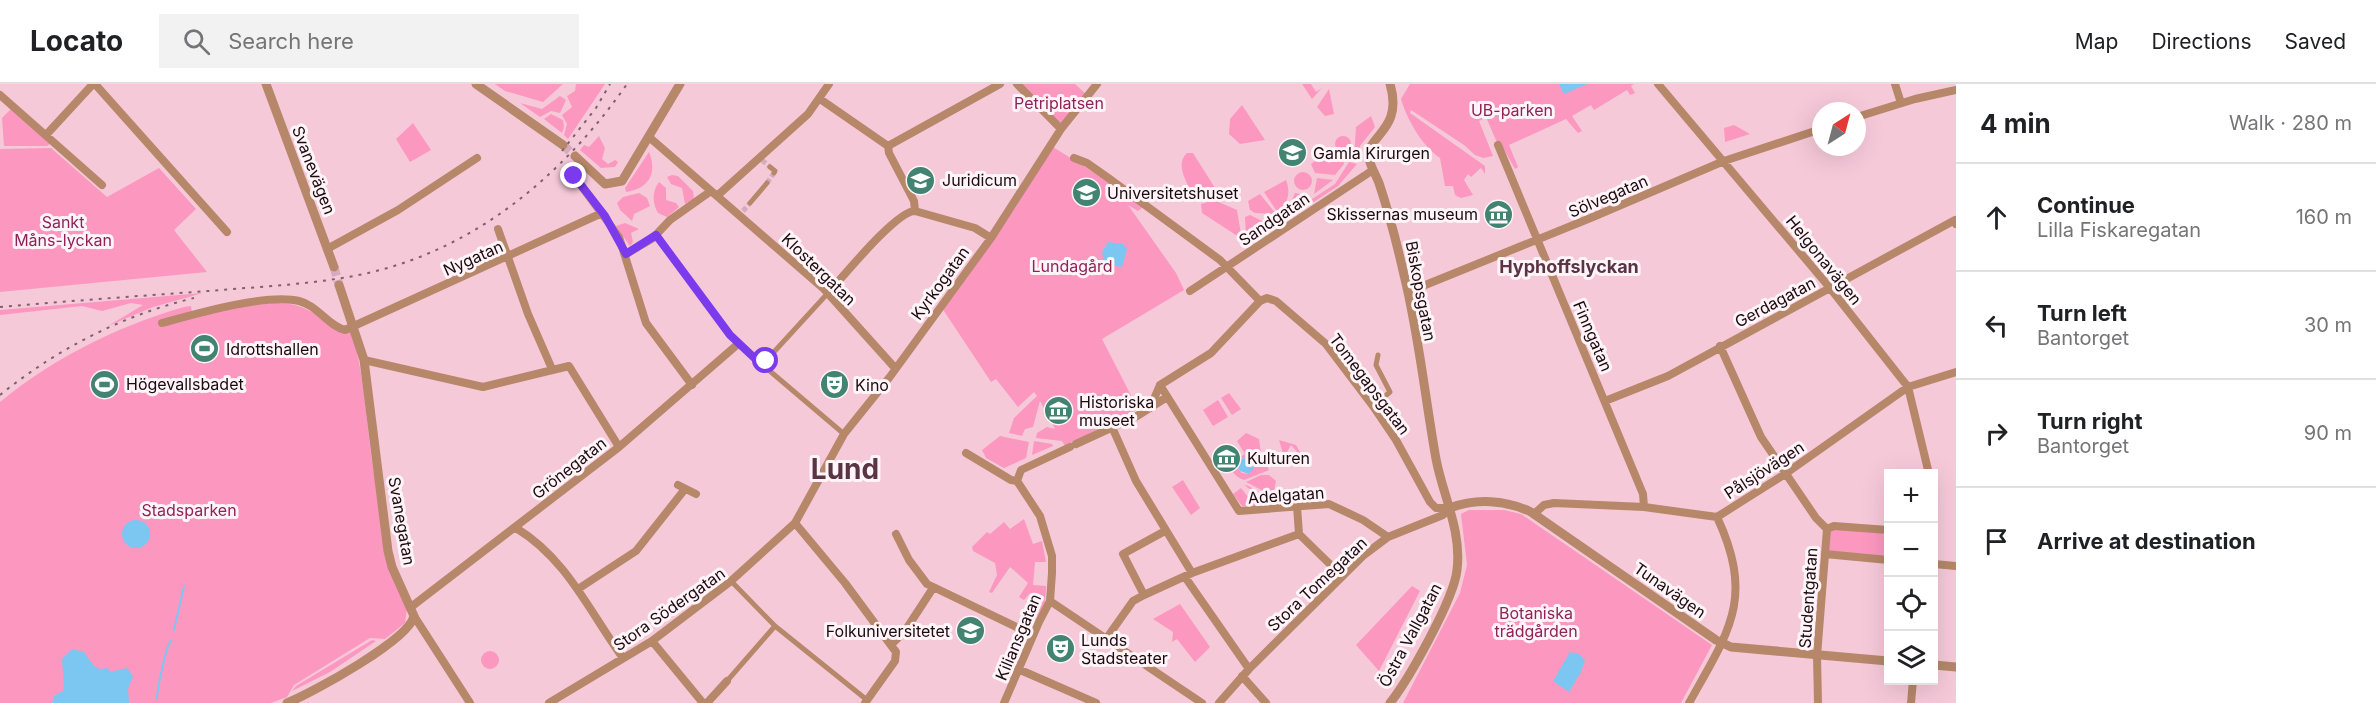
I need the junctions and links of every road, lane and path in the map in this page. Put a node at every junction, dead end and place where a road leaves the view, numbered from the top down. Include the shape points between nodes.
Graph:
1 (94, 84) edge
2 (266, 84) edge
3 (476, 84) edge
4 (680, 84) edge
5 (829, 84) edge
6 (1000, 84) edge
7 (1017, 84) edge
8 (1097, 84) edge
9 (1658, 84) edge
10 (1895, 84) edge
11 (1391, 86) edge
12 (1956, 90) edge
13 (0, 95) edge
14 (820, 99) junction
15 (1900, 103) junction
16 (1866, 114) edge
17 (1061, 129) junction
18 (1812, 132) edge
19 (46, 135) junction
20 (649, 137) junction
21 (563, 145) tunnel mouth
22 (1498, 145) dead end
23 (888, 146) junction
24 (575, 156) tunnel mouth
25 (477, 158) dead end
26 (1074, 158) dead end
27 (1724, 161) junction
28 (770, 167) tunnel mouth
29 (1373, 170) junction
30 (774, 173) dead end
31 (567, 175) dead end
32 (767, 183) tunnel mouth
33 (102, 185) dead end
34 (715, 193) junction
35 (750, 203) tunnel mouth
36 (915, 211) junction
37 (602, 213) junction
38 (1955, 222) edge
39 (498, 229) dead end
40 (227, 232) dead end
41 (656, 235) junction
42 (991, 238) junction
43 (1538, 239) junction
44 (327, 249) junction
45 (626, 254) junction
46 (507, 257) junction
47 (334, 267) tunnel mouth
48 (1227, 267) junction
49 (339, 285) tunnel mouth
50 (1830, 288) junction
51 (1190, 291) dead end
52 (1408, 292) junction
53 (828, 293) junction
54 (1260, 301) junction
55 (162, 323) dead end
56 (354, 326) junction
57 (738, 344) junction
58 (1720, 346) junction
59 (1378, 355) dead end
60 (364, 360) junction
61 (762, 365) junction
62 (895, 368) junction
63 (552, 369) junction
64 (1956, 372) edge
65 (692, 385) junction
66 (1160, 385) junction
67 (1908, 387) junction
68 (1167, 397) junction
69 (1605, 401) junction
70 (1373, 406) junction
71 (1150, 408) junction
72 (1112, 427) junction
73 (844, 434) junction
74 (619, 447) junction
75 (966, 453) dead end
76 (1928, 469) edge
77 (1785, 474) junction
78 (1017, 481) junction
79 (696, 494) dead end
80 (1297, 506) junction
81 (1644, 507) junction
82 (1450, 508) junction
83 (1534, 514) junction
84 (1717, 517) junction
85 (795, 523) junction
86 (516, 528) junction
87 (1827, 529) junction
88 (1884, 530) edge
89 (1165, 531) junction
90 (896, 534) dead end
91 (1299, 534) junction
92 (1388, 537) junction
93 (1825, 554) junction
94 (1884, 560) edge
95 (1938, 564) edge
96 (1956, 566) edge
97 (1188, 575) junction
98 (1341, 575) junction
99 (731, 581) junction
100 (933, 588) junction
101 (578, 589) junction
102 (1144, 595) junction
103 (1050, 602) junction
104 (412, 611) junction
105 (775, 626) junction
106 (1033, 635) junction
107 (1106, 639) junction
108 (652, 641) junction
109 (1722, 643) junction
110 (891, 645) junction
111 (1817, 656) junction
112 (623, 658) junction
113 (1884, 662) edge
114 (1938, 665) edge
115 (1956, 667) edge
116 (1018, 669) junction
117 (1249, 669) junction
118 (1242, 676) junction
119 (727, 681) joint
120 (1913, 685) edge
121 (866, 702) edge
122 (287, 703) edge
123 (470, 703) edge
124 (549, 703) edge
125 (705, 703) edge
126 (1004, 703) edge
127 (1096, 703) edge
128 (1202, 703) edge
129 (1219, 703) edge
130 (1266, 703) edge
131 (1390, 703) edge
132 (1689, 703) edge
133 (1818, 703) edge
134 (1911, 703) edge

1 - 19 street
1 - 40 street
2 - 44 street, Svanevägen
3 - 21 street
4 - 20 street
5 - 14 street
6 - 23 street
7 - 17 street
8 - 17 street, Kyrkogatan
9 - 27 street, Helgonavägen
10 - 15 street
11 - 29 street, Biskopsgatan via 1392,117 1368,154
12 - 15 street
13 - 19 street
14 - 23 street
14 - 34 street via 761,159
15 - 16 street
17 - 42 street, Kyrkogatan
18 - 27 street, Sölvegatan
19 - 33 street
20 - 24 street via 619,183 610,185 597,178
20 - 34 street, Klostergatan
22 - 43 street, Finngatan
23 - 36 street
25 - 44 street via 398,210
26 - 48 street, Tomegapsgatan via 1133,195
27 - 43 street, Sölvegatan
27 - 50 street, Helgonavägen
28 - 30 street
29 - 48 street, Sandgatan
29 - 52 street, Biskopsgatan
31 - 37 street via 574,176
32 - 35 street
34 - 41 street via 670,220
34 - 53 street, Klostergatan
36 - 42 street via 975,228
36 - 53 street via 907,212 886,230
37 - 45 street
37 - 46 street, Nygatan
38 - 50 street, Gerdagatan
39 - 46 street
41 - 45 street
41 - 57 street
42 - 62 street, Kyrkogatan
43 - 52 street, Sölvegatan
43 - 69 street, Finngatan
44 - 47 street, Svanevägen
45 - 65 street via 646,323
46 - 56 street, Nygatan
46 - 63 street
48 - 51 street, Sandgatan
48 - 54 street, Tomegapsgatan
49 - 56 street
50 - 58 street, Gerdagatan
50 - 67 street, Helgonavägen
52 - 82 street, Biskopsgatan via 1436,461
53 - 61 street
53 - 62 street, Klostergatan
54 - 66 street via 1210,353
54 - 70 street, Tomegapsgatan via 1272,298 1326,344
55 - 56 street via 247,303 283,300 304,303 342,330
56 - 60 street, Svanegatan
57 - 61 street
57 - 65 street, Grönegatan
58 - 69 street, Gerdagatan via 1668,376
58 - 77 street, Studentgatan via 1752,418
59 - 70 street via 1376,365 1390,392
60 - 63 street via 483,387
60 - 104 street, Svanegatan via 388,551
61 - 73 street
62 - 73 street, Kyrkogatan
63 - 74 street via 571,367
64 - 67 street, Pålsjövägen
65 - 74 street, Grönegatan
66 - 68 street
66 - 71 street
67 - 76 street, Helgonavägen
67 - 77 street, Pålsjövägen
68 - 71 street
68 - 80 street, Adelgatan via 1239,511
69 - 81 street, Finngatan via 1643,494
70 - 82 street, Tomegapsgatan via 1430,502 1436,508
71 - 72 street
72 - 78 street via 1022,470
72 - 89 street via 1136,481
73 - 85 street, Stora Södergatan
74 - 86 street, Grönegatan
75 - 78 street
77 - 84 street, Pålsjövägen
77 - 87 street, Studentgatan
78 - 103 street, Kiliansgatan via 1040,516 1052,556
79 - 101 street via 681,487 636,551
80 - 91 street
80 - 92 street, Adelgatan via 1336,506
81 - 83 street, Pålsjövägen via 1549,503
81 - 84 street, Pålsjövägen
82 - 83 street, Tunavägen via 1505,502
82 - 92 street, Stora Tomegatan via 1443,515
82 - 131 street, Östra Vallgatan via 1458,548 1456,576 1429,638
83 - 109 street, Tunavägen
84 - 109 street via 1732,552 1736,585
85 - 99 street, Stora Södergatan
85 - 110 street
86 - 101 street via 545,548
86 - 104 street, Grönegatan
87 - 88 street via 1834,526
87 - 93 street, Studentgatan
89 - 97 street
89 - 102 street via 1125,552 1123,558
90 - 100 street via 917,573
91 - 97 street
91 - 98 street
92 - 98 street, Stora Tomegatan
93 - 94 street
93 - 111 street, Studentgatan
95 - 96 street
97 - 102 street
97 - 117 street
98 - 117 street, Stora Tomegatan
99 - 105 street
99 - 108 street, Stora Södergatan
100 - 106 street
100 - 110 street
101 - 112 street
102 - 107 street via 1133,602
103 - 106 street, Kiliansgatan
103 - 107 street
104 - 122 street via 408,628 346,673
104 - 123 street, Svanegatan
105 - 119 street
105 - 121 street
106 - 116 street, Kiliansgatan
107 - 128 street
108 - 112 street, Stora Södergatan
108 - 125 street
109 - 111 street, Tunavägen
109 - 132 street
110 - 121 street via 897,657
111 - 113 street, Tunavägen
111 - 133 street, Studentgatan
112 - 124 street, Stora Södergatan
114 - 115 street
116 - 126 street, Kiliansgatan
116 - 127 street
117 - 118 street, Stora Tomegatan
118 - 129 street, Stora Tomegatan
118 - 130 street
119 - 125 street
120 - 134 street

